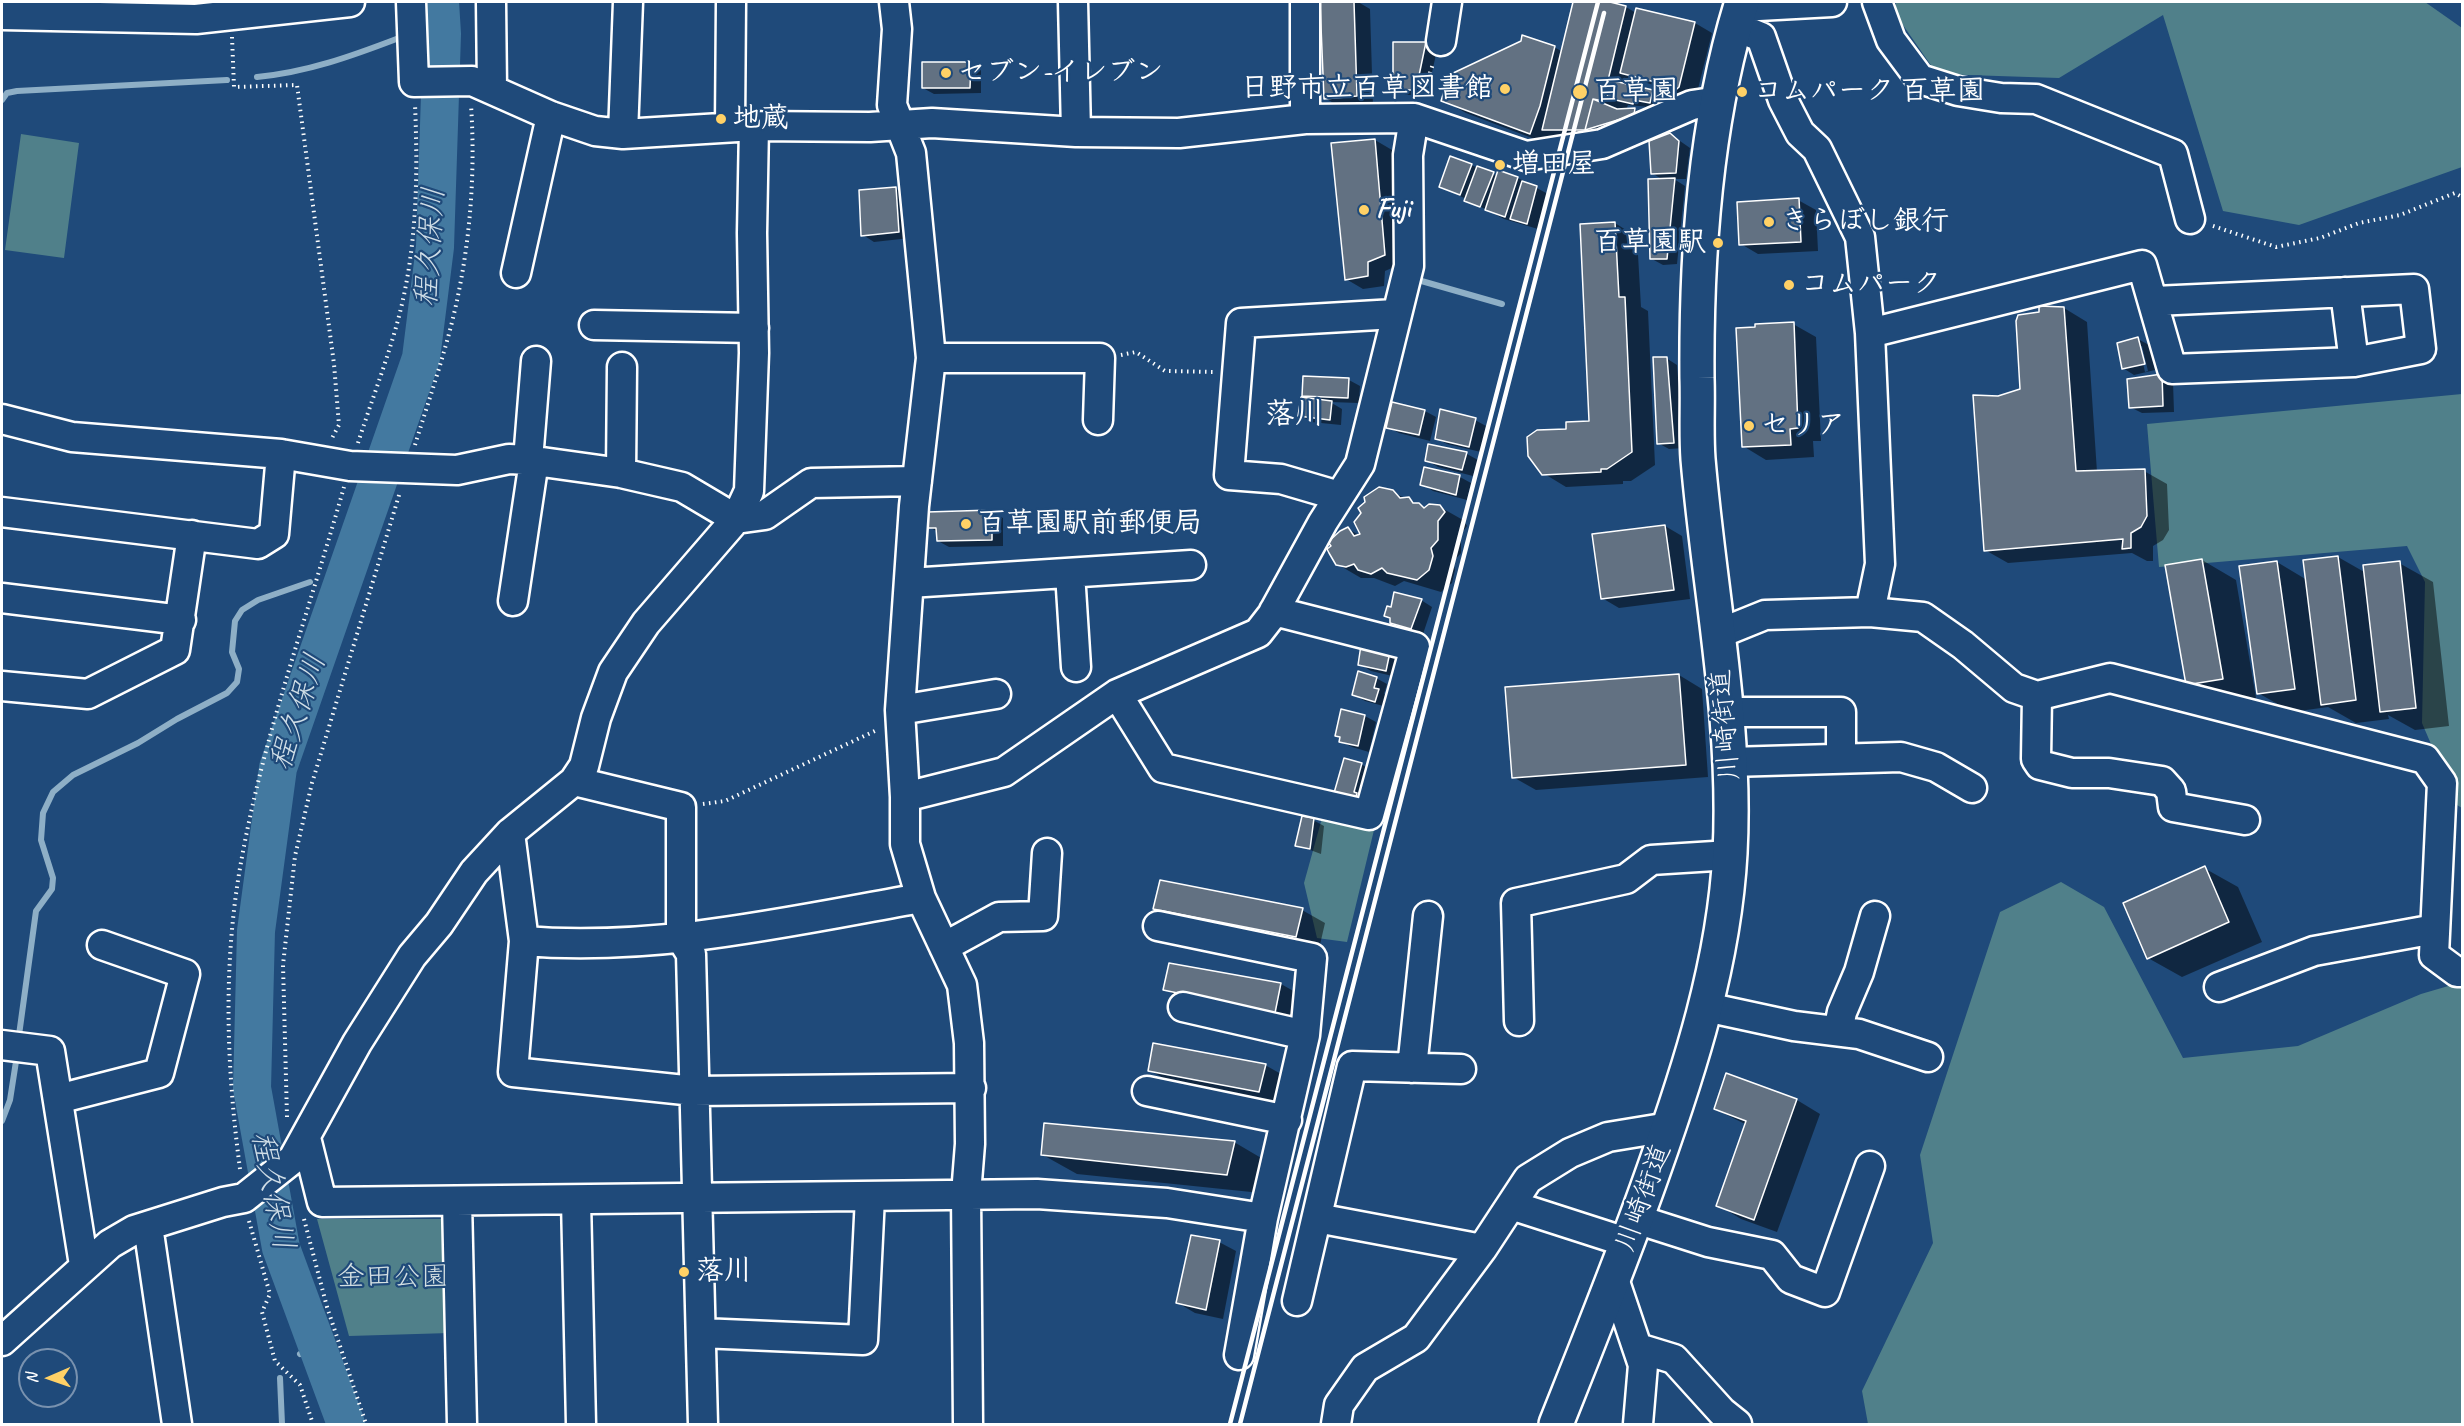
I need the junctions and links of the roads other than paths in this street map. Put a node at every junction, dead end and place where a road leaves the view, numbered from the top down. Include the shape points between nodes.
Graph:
1 (350, 2) edge
2 (411, 2) edge
3 (491, 2) edge
4 (628, 2) edge
5 (731, 2) edge
6 (894, 2) edge
7 (1073, 2) edge
8 (1305, 2) edge
9 (1447, 2) edge
10 (1832, 2) edge
11 (1877, 2) edge
12 (1739, 12) edge
13 (2, 15) edge
14 (1441, 41) dead end
15 (482, 85) junction
16 (1719, 101) junction
17 (551, 116) junction
18 (1414, 118) junction
19 (1305, 119) junction
20 (900, 125) junction
21 (742, 126) junction
22 (1076, 132) junction
23 (623, 134) junction
24 (2190, 219) road end
25 (516, 273) dead end
26 (2345, 292) junction
27 (2155, 301) junction
28 (1395, 314) junction
29 (594, 325) dead end
30 (754, 328) junction
31 (1870, 333) junction
32 (931, 358) junction
33 (536, 361) dead end
34 (2354, 362) junction
35 (622, 367) dead end
36 (2, 418) edge
37 (1098, 420) dead end
38 (281, 454) junction
39 (531, 460) junction
40 (621, 473) junction
41 (917, 481) junction
42 (1339, 496) junction
43 (2, 512) edge
44 (736, 519) junction
45 (192, 535) junction
46 (1191, 565) dead end
47 (1070, 573) junction
48 (909, 583) junction
49 (2, 598) edge
50 (513, 601) dead end
51 (1274, 610) junction
52 (1870, 612) junction
53 (181, 621) junction
54 (1718, 634) junction
55 (1076, 668) dead end
56 (2, 686) edge
57 (996, 694) dead end
58 (1117, 694) junction
59 (2037, 696) junction
60 (1726, 712) junction
61 (900, 714) junction
62 (1841, 758) junction
63 (1730, 762) junction
64 (574, 780) junction
65 (1972, 788) dead end
66 (905, 797) junction
67 (2244, 820) dead end
68 (510, 833) junction
69 (1047, 853) dead end
70 (1730, 855) junction
71 (921, 898) junction
72 (1428, 916) dead end
73 (1875, 916) dead end
74 (1158, 926) dead end
75 (2436, 929) junction
76 (681, 938) junction
77 (524, 941) junction
78 (102, 945) dead end
79 (944, 946) junction
80 (2463, 972) edge
81 (2219, 987) dead end
82 (1183, 1007) dead end
83 (1707, 1007) junction
84 (1519, 1021) dead end
85 (1838, 1031) junction
86 (1305, 1035) junction
87 (2, 1045) edge
88 (1928, 1057) dead end
89 (1412, 1068) junction
90 (1461, 1070) dead end
91 (971, 1088) junction
92 (694, 1091) junction
93 (1147, 1091) dead end
94 (58, 1099) junction
95 (1287, 1119) junction
96 (1669, 1127) junction
97 (296, 1139) junction
98 (1870, 1166) dead end
99 (966, 1194) junction
100 (698, 1197) junction
101 (870, 1197) junction
102 (576, 1200) junction
103 (457, 1202) junction
104 (1511, 1205) junction
105 (1263, 1218) junction
106 (1317, 1218) junction
107 (148, 1226) junction
108 (1633, 1231) junction
109 (1482, 1249) junction
110 (84, 1265) junction
111 (1614, 1279) junction
112 (1297, 1301) dead end
113 (701, 1333) junction
114 (2, 1341) edge
115 (1638, 1348) junction
116 (1239, 1355) dead end
117 (177, 1425) edge
118 (462, 1425) edge
119 (582, 1425) edge
120 (703, 1425) edge
121 (968, 1425) edge
122 (1336, 1425) edge
123 (1556, 1425) edge
124 (1638, 1425) edge
125 (1737, 1425) edge

1 - 13 street via 196,19
2 - 15 street via 417,83
3 - 15 street
4 - 23 street
5 - 21 street
6 - 20 street via 897,29 892,105
7 - 22 street
8 - 19 street
9 - 14 street
10 - 12 street
11 - 24 street via 1891,40 1920,78 1958,91 2036,99 2173,154
12 - 16 main road, 川崎街道
12 - 31 street via 1761,37 1783,100 1800,133 1817,149 1860,237
15 - 17 street
16 - 18 street via 1692,105 1602,144 1526,156
16 - 54 main road, 川崎街道 via 1707,184 1697,334 1698,456
17 - 23 street via 595,131
17 - 25 street
18 - 19 street
18 - 28 street via 1408,155 1409,266
19 - 22 street via 1179,134
20 - 21 street
20 - 22 street via 932,123
20 - 32 street via 911,153
21 - 23 street
21 - 30 street via 752,233
26 - 27 street
26 - 34 street
26 - 34 street via 2414,289 2421,349
27 - 31 street via 2142,265
27 - 34 street via 2172,369
28 - 42 street via 1360,464
28 - 42 street via 1241,323 1229,475 1281,478
29 - 30 street
30 - 44 street via 749,490
31 - 52 street via 1880,564
32 - 37 street via 1100,358
32 - 41 street
33 - 39 street
35 - 40 street
36 - 38 street via 72,437
38 - 39 street via 352,466 457,470 509,459
38 - 45 street via 274,534 258,544
39 - 40 street
39 - 50 street
40 - 44 street via 682,487
41 - 44 street via 810,483 765,515
41 - 48 street
42 - 51 street
43 - 45 street
44 - 64 street via 646,623 613,672 584,766
45 - 53 street
46 - 47 street
47 - 48 street
47 - 55 street
48 - 61 street
49 - 53 street
51 - 58 street via 1258,633
51 - 58 street via 1415,647 1369,816 1163,768
52 - 54 street via 1765,615
52 - 59 street via 1923,617 2014,688
53 - 56 street via 175,650 88,694
54 - 60 main road, 川崎街道
57 - 61 street
58 - 66 street via 1004,772
59 - 67 street via 2036,759 2040,765 2072,773 2109,773 2162,781 2171,791 2173,807
59 - 75 street via 2110,678 2425,759 2442,783
60 - 62 street via 1841,712
60 - 63 main road, 川崎街道
61 - 66 street
62 - 63 street
62 - 65 street via 1917,760
63 - 70 main road, 川崎街道
64 - 68 street
64 - 76 street via 681,807
66 - 71 street via 905,844
68 - 77 street
68 - 97 street via 474,872 412,957
69 - 79 street via 1043,916 999,917
70 - 83 main road, 川崎街道
70 - 84 street via 1651,860 1626,879 1516,903
71 - 76 street
71 - 79 street
72 - 89 street
73 - 85 street
74 - 86 street via 1312,958
75 - 80 street via 2434,955 2457,972
75 - 81 street via 2314,951
76 - 77 street via 572,945
76 - 92 street via 691,954
77 - 92 street via 513,1072
78 - 94 street via 185,974 159,1073
79 - 91 street via 962,985
82 - 86 street
83 - 85 street via 1794,1026
83 - 96 main road, 川崎街道
85 - 88 street
86 - 95 street
87 - 94 street via 50,1051
89 - 90 street
89 - 106 street via 1352,1066
91 - 92 street
91 - 99 street
92 - 100 street
93 - 95 street
94 - 110 street
95 - 105 street
96 - 104 street via 1608,1137 1570,1153 1528,1179
96 - 108 main road, 川崎街道
97 - 103 street via 322,1202
97 - 107 street via 246,1196
98 - 108 street via 1825,1292 1791,1279 1772,1255
99 - 101 street
99 - 105 street via 1037,1194 1167,1203
99 - 121 street
100 - 101 street
100 - 102 street
100 - 113 street
101 - 113 street via 863,1340
102 - 103 street
102 - 119 street
103 - 118 street
104 - 108 street
104 - 109 street
105 - 116 street
106 - 109 street
106 - 112 street
107 - 110 street via 110,1244
107 - 117 street
108 - 111 main road, 川崎街道
109 - 122 street via 1416,1338 1365,1368 1339,1405
110 - 114 street
111 - 115 street
111 - 123 main road, 川崎街道
113 - 120 street
115 - 124 street via 1643,1365
115 - 125 street via 1674,1359

